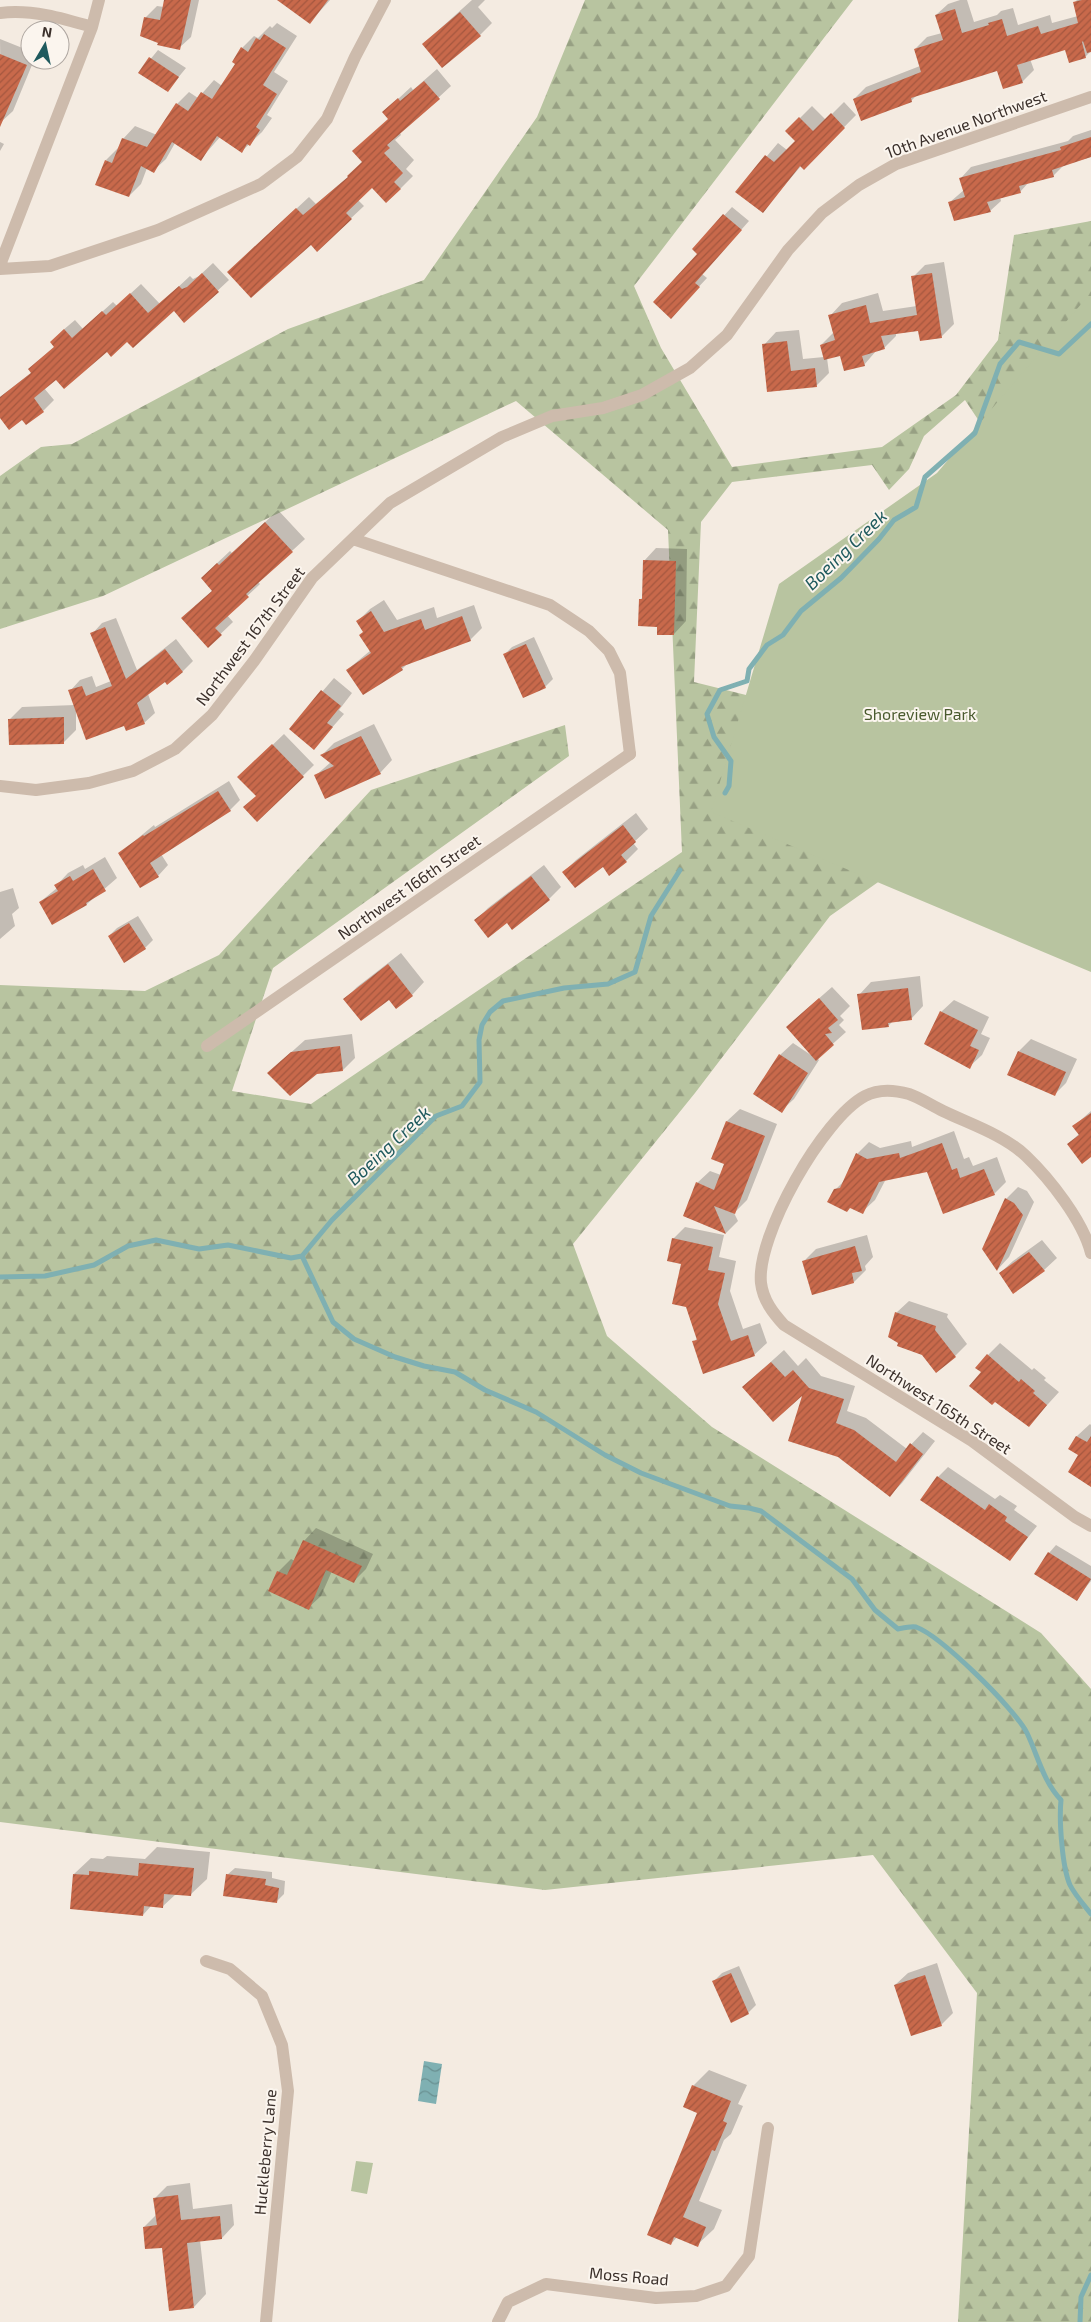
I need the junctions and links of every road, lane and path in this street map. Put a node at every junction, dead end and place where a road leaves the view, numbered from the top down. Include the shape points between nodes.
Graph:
1 (99, 0) edge
2 (386, 0) edge
3 (0, 13) edge
4 (92, 26) junction
5 (1091, 97) edge
6 (0, 267) edge
7 (353, 539) junction
8 (0, 786) edge
9 (207, 1046) dead end
10 (1091, 1253) edge
11 (1091, 1526) edge
12 (206, 1961) dead end
13 (768, 2128) dead end
14 (266, 2322) edge
15 (498, 2322) edge

1 - 4 street
2 - 6 street via 327,119 297,157 261,184 158,230 50,266
3 - 4 street via 50,15
4 - 6 street
5 - 7 street, 10th Avenue Northwest via 896,164 859,185 822,213 788,250 727,335 690,368 642,395 603,408 552,416 502,437 390,503
7 - 8 street, Northwest 167th Street via 312,578 212,715 176,749 133,771 89,783 36,790
7 - 9 street, Northwest 166th Street via 550,605 588,631 609,651 620,674 630,754
10 - 11 street, Northwest 165th Street via 1088,1240 1059,1195 1025,1156 999,1138 909,1094 885,1090 865,1096 842,1114 804,1162 770,1234 761,1283 770,1309 784,1325 972,1441
12 - 14 street, Huckleberry Lane via 230,1970 262,1996 282,2045 288,2091
13 - 15 street, Moss Road via 749,2256 726,2286 696,2296 656,2298 546,2284 508,2302

